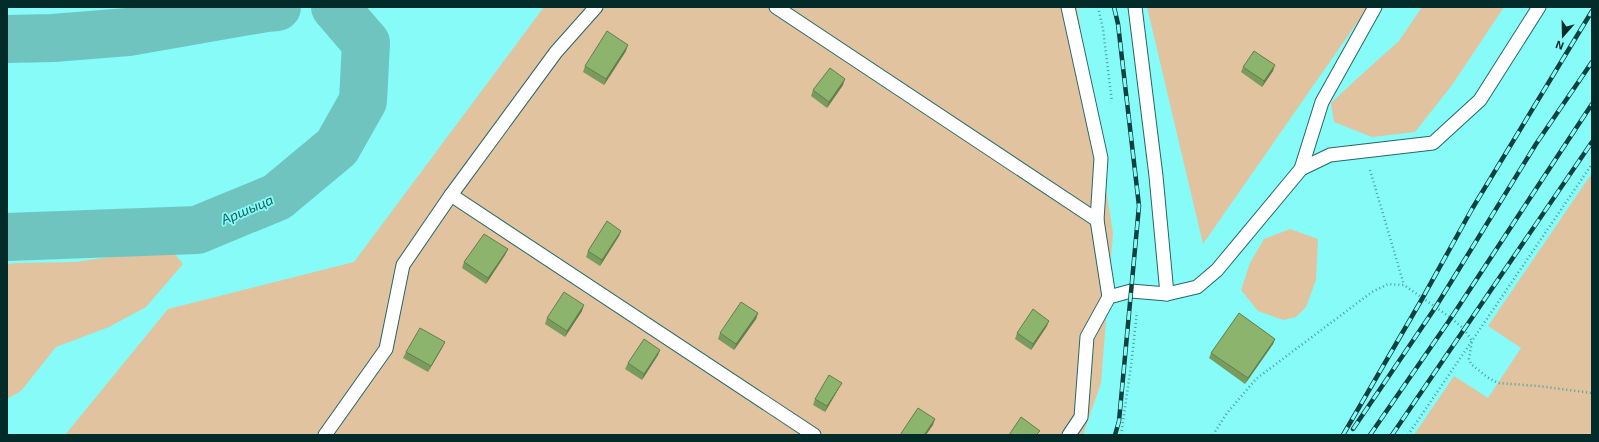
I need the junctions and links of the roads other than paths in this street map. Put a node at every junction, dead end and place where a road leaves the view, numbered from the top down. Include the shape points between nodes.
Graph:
1 (596, 7) edge
2 (776, 7) edge
3 (1068, 7) edge
4 (1135, 7) edge
5 (1375, 7) edge
6 (1539, 7) edge
7 (1301, 169) junction
8 (451, 195) junction
9 (1097, 220) junction
10 (1167, 294) junction
11 (1109, 297) junction
12 (325, 435) edge
13 (814, 435) edge
14 (1069, 435) edge

1 - 8 lane via 556,52
2 - 9 lane
3 - 9 lane via 1101,158
4 - 10 lane via 1156,176
5 - 7 lane via 1322,102
6 - 7 lane via 1480,100 1433,143 1330,155
7 - 10 lane via 1216,270 1197,287
8 - 12 lane via 403,265 386,349
8 - 13 lane
9 - 11 lane
10 - 11 lane via 1131,291
11 - 14 lane via 1087,337 1081,417

